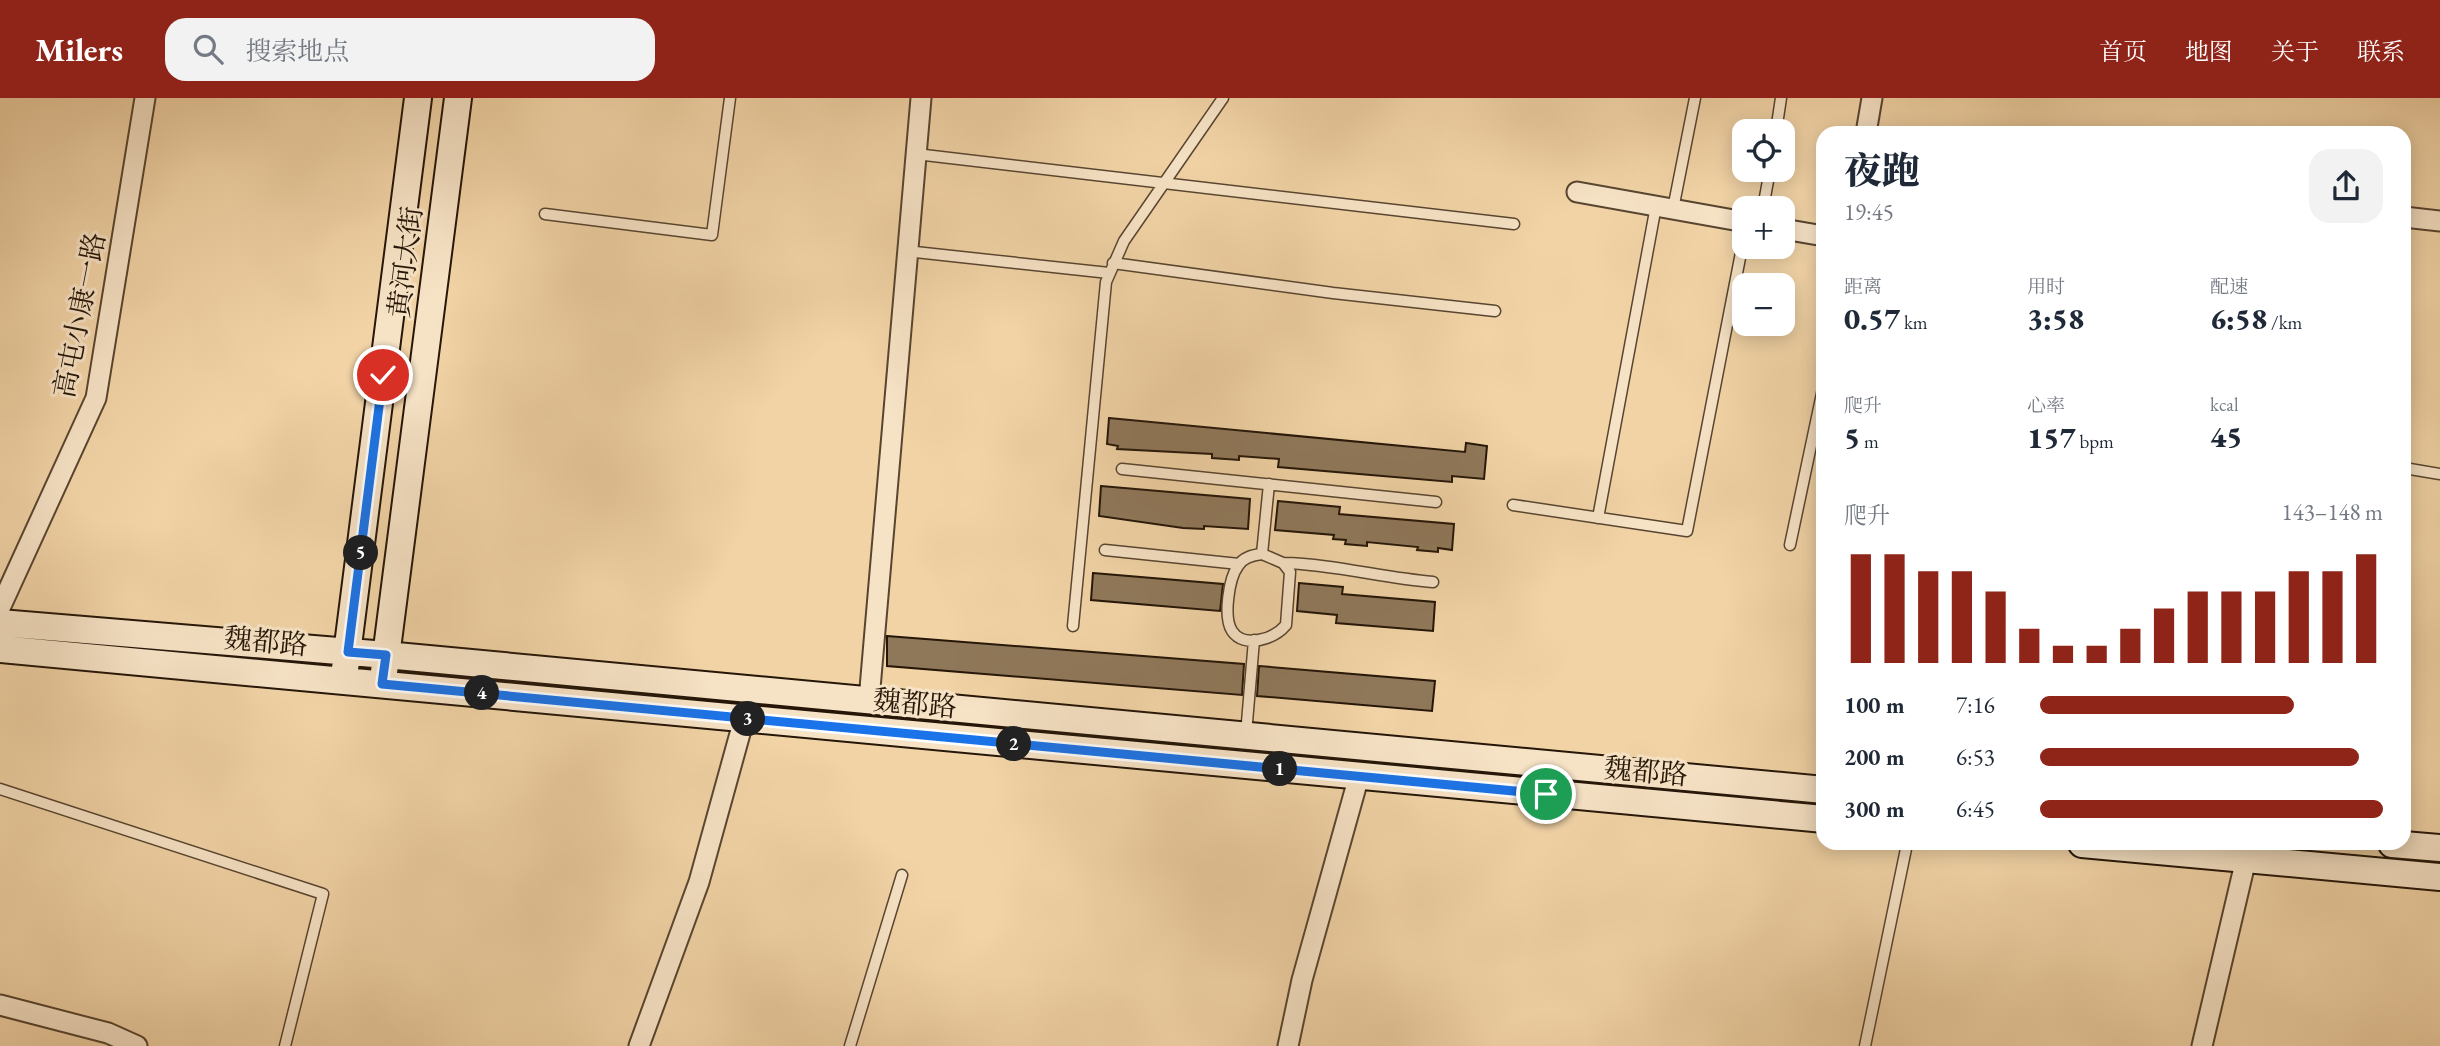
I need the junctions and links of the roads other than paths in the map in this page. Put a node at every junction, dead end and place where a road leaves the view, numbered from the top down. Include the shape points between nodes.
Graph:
1 (145, 98) edge
2 (418, 98) edge
3 (458, 98) edge
4 (730, 98) edge
5 (921, 98) edge
6 (1223, 98) edge
7 (1695, 98) edge
8 (1782, 98) edge
9 (1872, 98) edge
10 (1778, 119) edge
11 (1867, 126) edge
12 (915, 154) junction
13 (1166, 183) junction
14 (1577, 192) dead end
15 (1665, 208) junction
16 (545, 214) dead end
17 (2411, 218) edge
18 (1732, 220) edge
19 (2440, 221) edge
20 (1514, 224) dead end
21 (1795, 231) edge
22 (1816, 235) edge
23 (906, 251) junction
24 (1740, 259) edge
25 (1111, 268) junction
26 (1495, 311) dead end
27 (1816, 419) edge
28 (1122, 469) dead end
29 (2411, 469) edge
30 (2440, 474) edge
31 (1269, 484) junction
32 (1436, 502) dead end
33 (1513, 505) dead end
34 (1598, 517) junction
35 (1790, 545) dead end
36 (1105, 550) dead end
37 (1262, 554) junction
38 (1239, 564) junction
39 (1283, 564) junction
40 (1433, 582) dead end
41 (0, 608) edge
42 (0, 623) edge
43 (1073, 626) dead end
44 (1254, 640) junction
45 (0, 649) edge
46 (348, 652) junction
47 (386, 655) junction
48 (344, 680) junction
49 (382, 684) junction
50 (869, 700) junction
51 (744, 719) junction
52 (1245, 735) junction
53 (1359, 776) junction
54 (0, 789) edge
55 (1816, 789) edge
56 (1816, 818) edge
57 (2411, 846) edge
58 (2440, 848) edge
59 (1906, 850) edge
60 (2148, 850) edge
61 (2246, 859) junction
62 (902, 876) dead end
63 (2440, 877) edge
64 (0, 1005) edge
65 (137, 1046) edge
66 (285, 1046) edge
67 (639, 1046) edge
68 (850, 1046) edge
69 (1288, 1046) edge
70 (1865, 1046) edge
71 (2202, 1046) edge

1 - 41 street, 高屯小康一路 via 96,398
2 - 46 main road, 黄河大街
3 - 47 main road, 黄河大街
4 - 16 lane via 712,234
5 - 12 street
6 - 13 lane
7 - 15 lane
8 - 10 lane
9 - 11 street
12 - 13 lane
12 - 23 street
13 - 20 lane
13 - 25 lane via 1124,241
14 - 15 street
15 - 18 street
15 - 34 lane
17 - 19 street
21 - 22 street
23 - 25 lane
23 - 50 street
24 - 34 lane via 1687,531
25 - 26 lane
25 - 43 lane
27 - 35 lane
28 - 31 lane
29 - 30 lane
31 - 32 lane
31 - 37 lane
33 - 34 lane
36 - 38 lane
37 - 38 lane
37 - 39 lane
38 - 44 lane via 1232,579 1228,619 1238,636
39 - 40 lane
39 - 44 lane via 1290,572 1286,625 1268,639
42 - 46 main road, 魏都路
44 - 52 lane
45 - 48 main road, 魏都路
46 - 47 main road, 魏都路
46 - 48 main road, 黄河大街
47 - 49 main road, 黄河大街
47 - 50 main road, 魏都路
48 - 49 main road, 魏都路
49 - 51 main road, 魏都路
50 - 52 main road, 魏都路
51 - 53 main road, 魏都路
51 - 67 street via 699,882
52 - 55 main road, 魏都路
53 - 56 main road, 魏都路
53 - 69 street
54 - 66 lane via 323,894
57 - 58 main road
59 - 70 lane
60 - 61 main road
61 - 63 main road
61 - 71 street
62 - 68 lane
64 - 65 street via 108,1033

